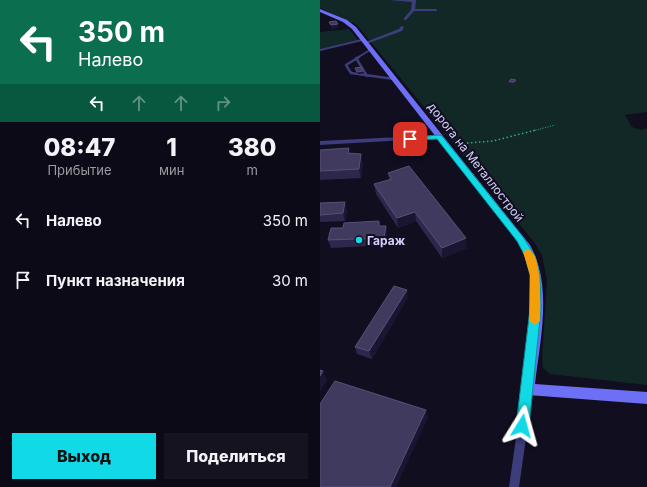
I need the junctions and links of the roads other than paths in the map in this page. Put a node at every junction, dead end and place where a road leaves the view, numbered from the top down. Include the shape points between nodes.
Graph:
1 (392, 0) edge
2 (414, 0) edge
3 (320, 10) edge
4 (413, 10) junction
5 (436, 10) dead end
6 (405, 19) dead end
7 (402, 27) dead end
8 (366, 44) junction
9 (320, 50) edge
10 (356, 58) junction
11 (367, 76) junction
12 (394, 79) junction
13 (439, 137) junction
14 (320, 143) edge
15 (528, 389) junction
16 (647, 398) edge
17 (514, 487) edge

1 - 2 street
2 - 4 street
3 - 8 street, дорога на Металлострой via 345,21
4 - 5 lane
4 - 6 street
7 - 8 street via 401,30
8 - 9 lane
8 - 10 lane
8 - 12 street, дорога на Металлострой
10 - 11 lane
10 - 11 lane via 346,65 351,73
11 - 12 lane
12 - 13 street, дорога на Металлострой
13 - 14 street
13 - 15 street, дорога на Металлострой via 520,239 530,256 535,275 536,300
15 - 16 street
15 - 17 street, дорога на Металлострой

